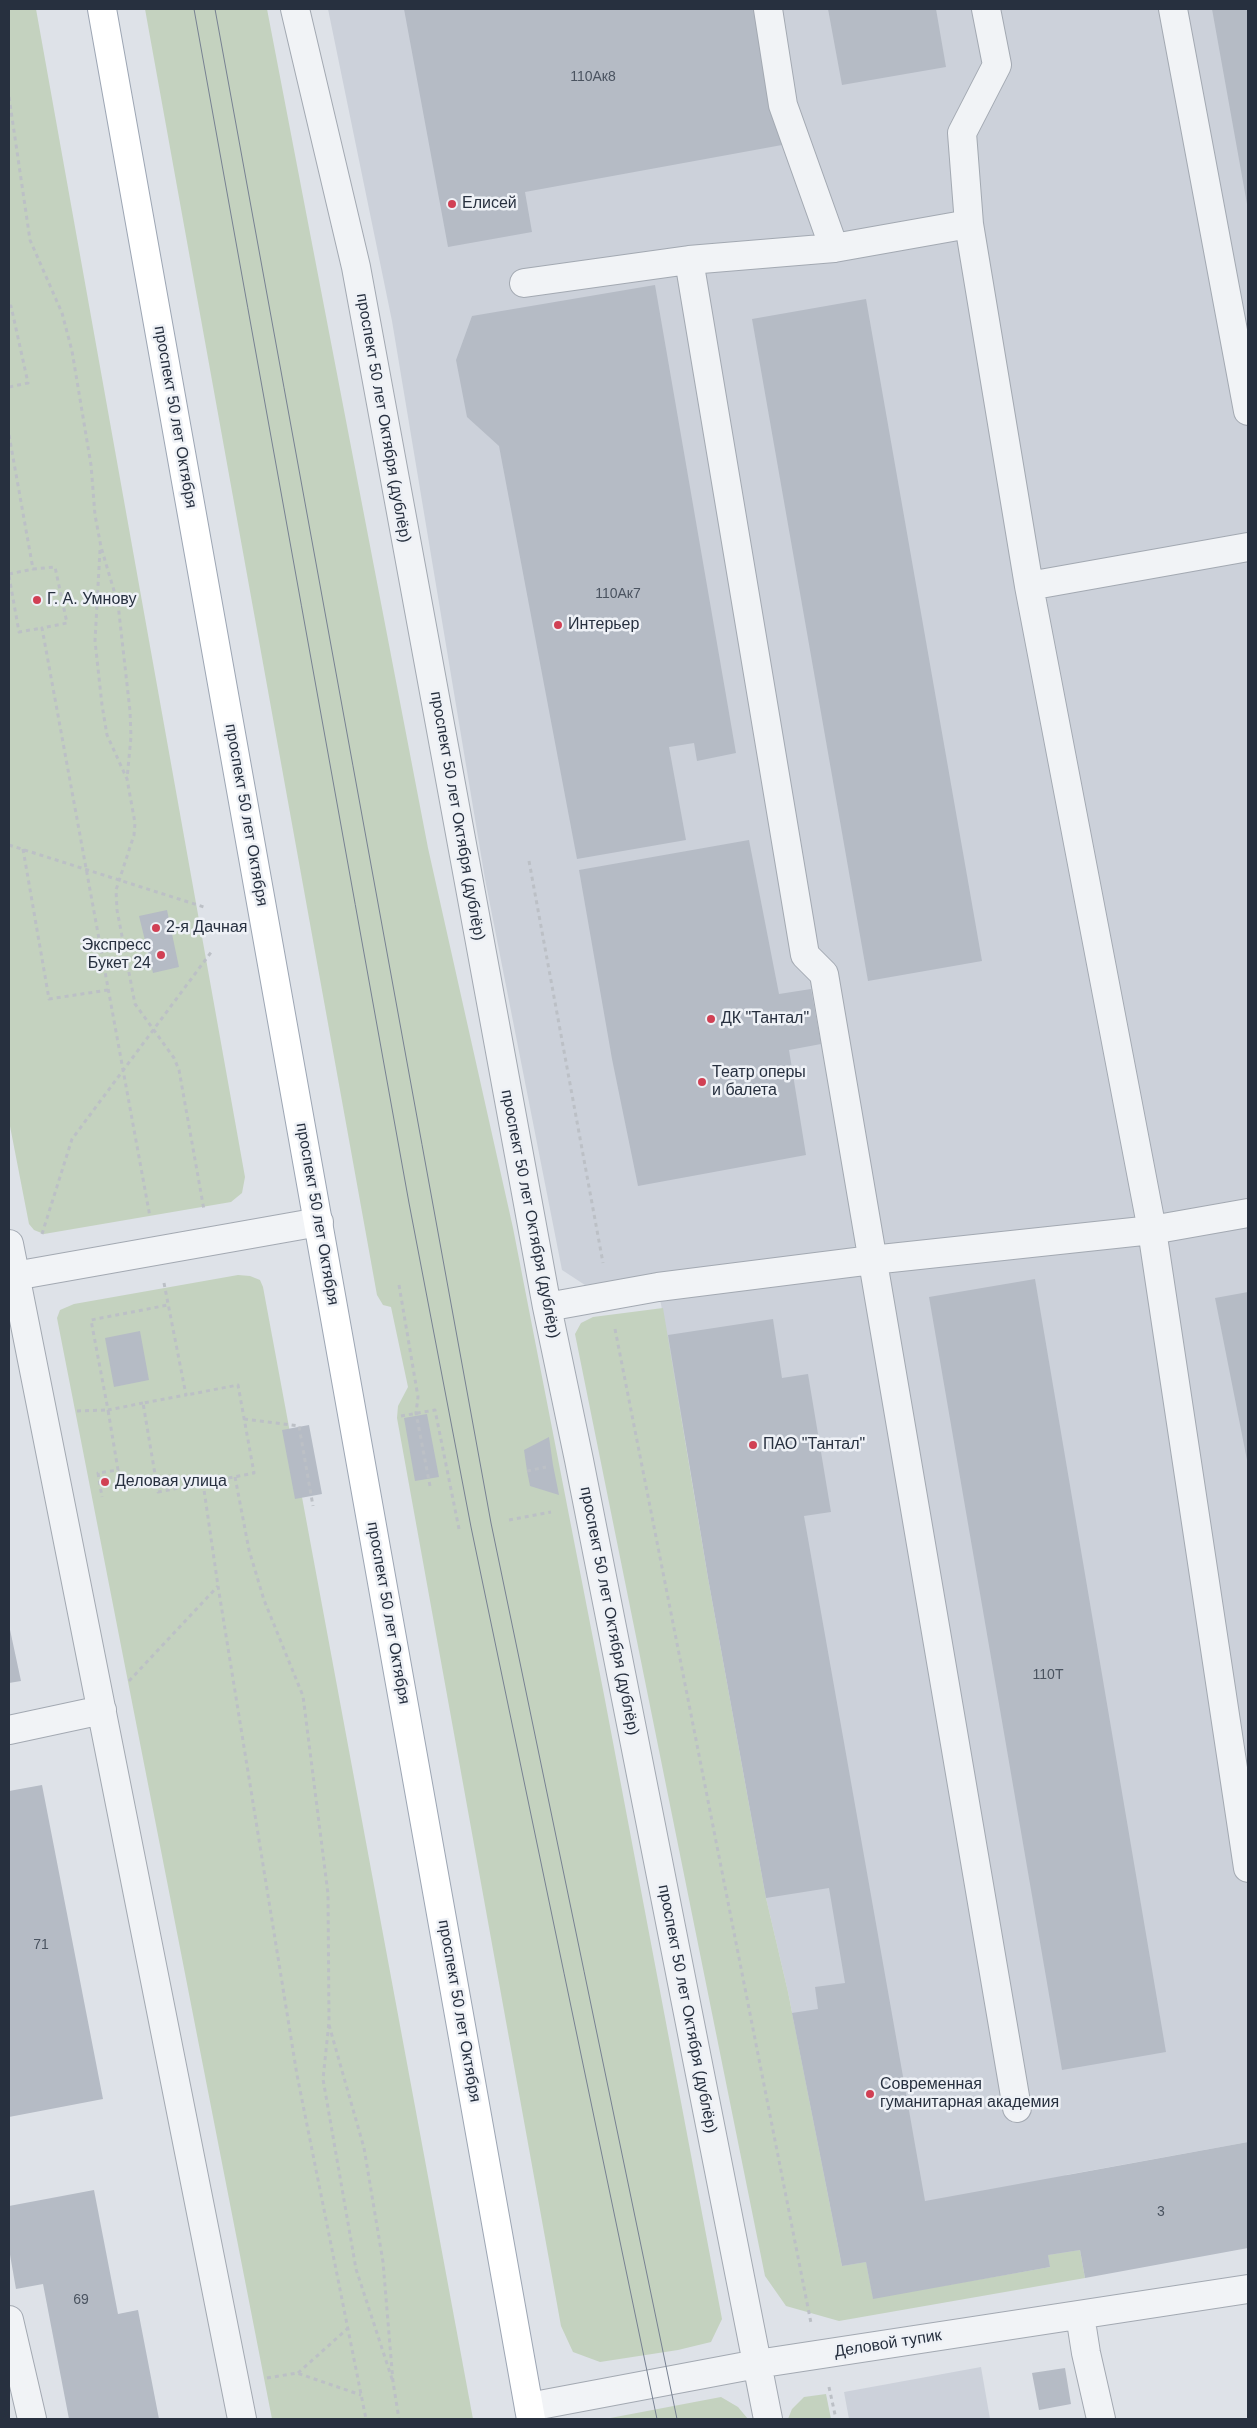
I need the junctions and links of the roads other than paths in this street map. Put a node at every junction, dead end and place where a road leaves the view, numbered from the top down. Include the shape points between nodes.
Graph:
1 (102, 9) edge
2 (295, 9) edge
3 (768, 9) edge
4 (986, 9) edge
5 (1173, 9) edge
6 (969, 224) junction
7 (834, 248) junction
8 (689, 260) junction
9 (524, 283) dead end
10 (1248, 412) edge
11 (1248, 546) edge
12 (1029, 586) junction
13 (1248, 1213) edge
14 (319, 1222) junction
15 (1152, 1230) junction
16 (9, 1244) edge
17 (872, 1260) junction
18 (12, 1276) edge
19 (547, 1307) junction
20 (102, 1710) junction
21 (9, 1730) edge
22 (1248, 1868) edge
23 (1018, 2108) dead end
24 (1248, 2289) edge
25 (1080, 2314) junction
26 (9, 2320) edge
27 (757, 2364) junction
28 (530, 2413) edge
29 (32, 2419) edge
30 (242, 2419) edge
31 (768, 2419) edge
32 (1101, 2419) edge

1 - 14 main road, проспект 50 лет Октября
2 - 19 street, проспект 50 лет Октября (дублёр) via 356,267
3 - 7 street via 783,106
4 - 6 street via 997,65 962,133
5 - 10 street
6 - 7 street
6 - 12 street
7 - 8 street
8 - 9 street
8 - 17 street via 805,955 824,974
11 - 12 street
12 - 15 street
13 - 15 street
14 - 18 street
14 - 28 main road, проспект 50 лет Октября
15 - 17 street
15 - 22 street
16 - 18 street
17 - 19 street
17 - 23 street
18 - 20 street
19 - 27 street, проспект 50 лет Октября (дублёр) via 580,1460
20 - 21 street
20 - 30 street
24 - 25 street, Деловой тупик
25 - 27 street, Деловой тупик
25 - 32 street
26 - 29 street
27 - 28 street, Деловой тупик
27 - 31 street, проспект 50 лет Октября (дублёр)

